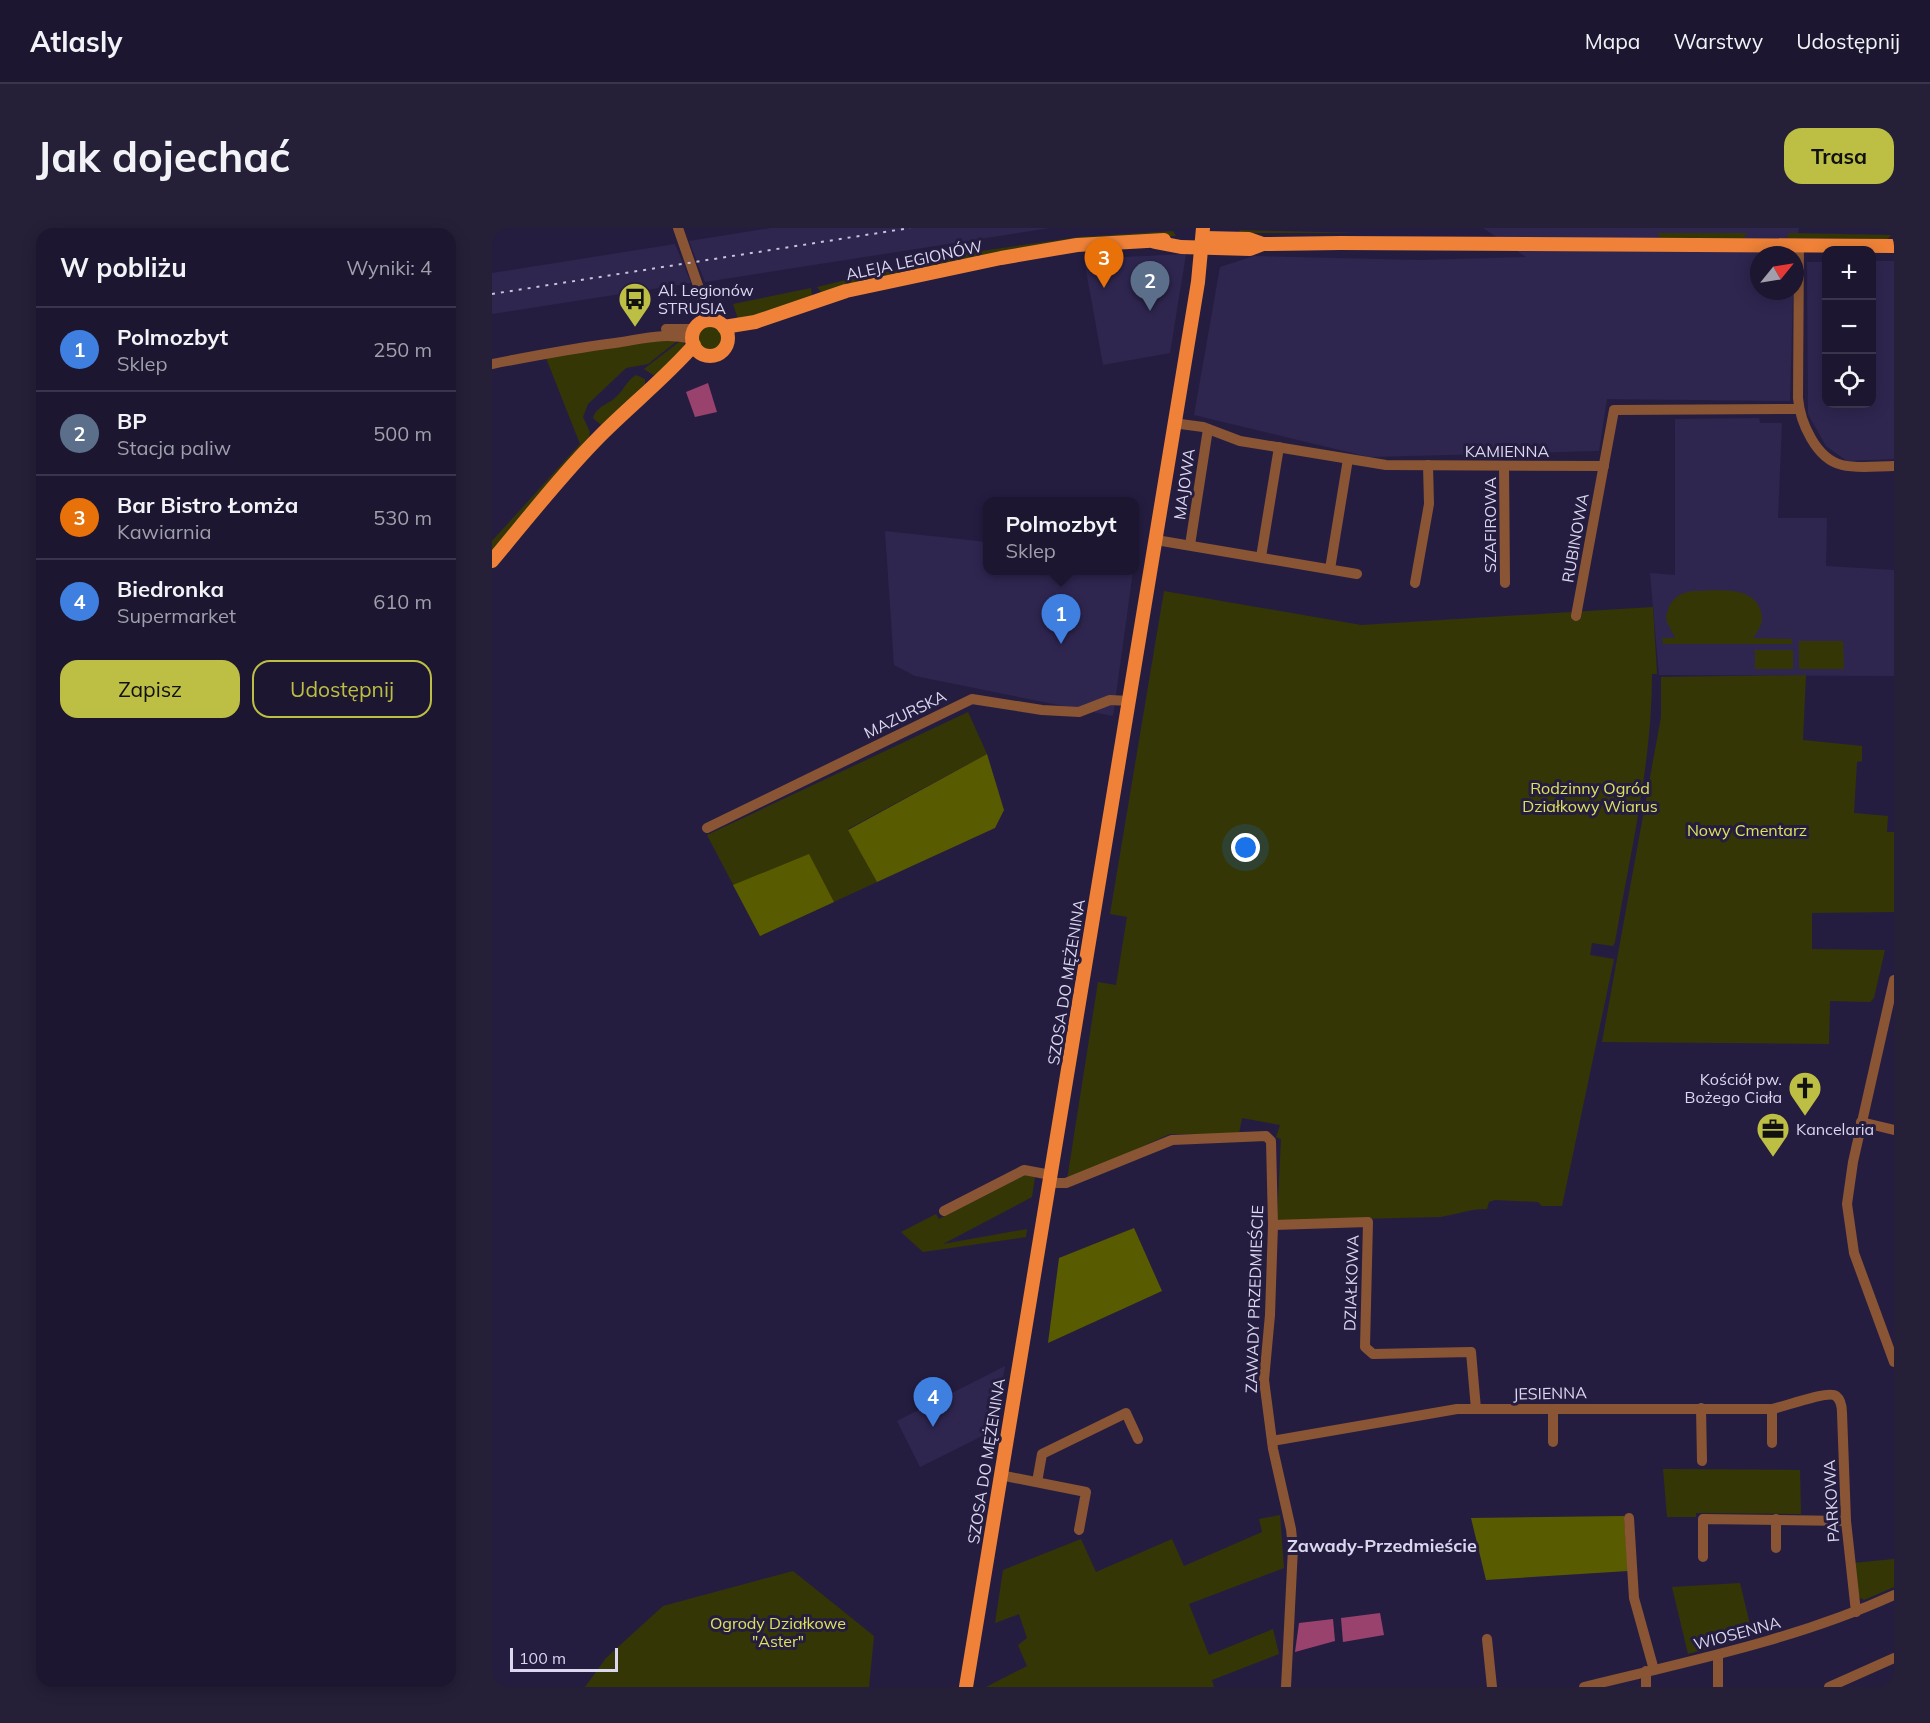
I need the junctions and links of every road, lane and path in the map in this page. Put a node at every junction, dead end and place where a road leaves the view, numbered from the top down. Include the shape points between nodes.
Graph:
1 (678, 228) edge
2 (1208, 238) edge
3 (1799, 245) junction
4 (1894, 246) edge
5 (710, 320) junction
6 (726, 333) junction
7 (695, 342) junction
8 (492, 364) edge
9 (1799, 409) junction
10 (1173, 423) junction
11 (1208, 429) junction
12 (1279, 447) junction
13 (1348, 459) junction
14 (1428, 465) junction
15 (1504, 466) junction
16 (1604, 466) junction
17 (1894, 466) edge
18 (1156, 540) junction
19 (1190, 544) junction
20 (1261, 557) junction
21 (492, 561) edge
22 (1330, 569) junction
23 (1357, 574) dead end
24 (1415, 583) dead end
25 (1505, 583) dead end
26 (1576, 616) dead end
27 (1129, 701) junction
28 (708, 828) dead end
29 (1894, 980) edge
30 (1861, 1122) junction
31 (1894, 1130) edge
32 (1051, 1179) junction
33 (944, 1211) dead end
34 (1273, 1225) junction
35 (1894, 1362) edge
36 (1829, 1394) joint
37 (1701, 1408) junction
38 (1476, 1409) junction
39 (1553, 1409) junction
40 (1772, 1409) junction
41 (1138, 1439) dead end
42 (1272, 1441) junction
43 (1553, 1442) dead end
44 (1772, 1443) dead end
45 (1702, 1461) dead end
46 (1000, 1475) junction
47 (1037, 1482) junction
48 (1629, 1518) dead end
49 (1776, 1519) junction
50 (1846, 1521) junction
51 (1079, 1530) dead end
52 (1776, 1548) dead end
53 (1703, 1557) dead end
54 (1894, 1595) edge
55 (1856, 1612) junction
56 (1487, 1638) dead end
57 (1718, 1655) junction
58 (1894, 1658) edge
59 (1650, 1671) junction
60 (966, 1687) edge
61 (1286, 1687) edge
62 (1492, 1687) edge
63 (1584, 1687) edge
64 (1646, 1687) edge
65 (1718, 1687) edge
66 (1829, 1687) edge

1 - 5 street
2 - 3 main road, ALEJA LEGIONÓW via 1250,249 1263,244
2 - 6 main road, ALEJA LEGIONÓW via 1077,245 991,260 846,291
2 - 10 main road, SZOSA DO MĘŻENINA
3 - 4 main road, ALEJA LEGIONÓW
3 - 9 street
5 - 6 main road
5 - 7 main road via 704,321
6 - 7 main road via 721,352 711,356
7 - 8 street via 651,330
7 - 21 main road via 668,374 601,435
9 - 16 street via 1614,410
9 - 17 street via 1814,441 1832,461 1847,466
10 - 11 street, KAMIENNA
10 - 18 main road, SZOSA DO MĘŻENINA
11 - 12 street, KAMIENNA via 1240,441
11 - 19 street, MAJOWA
12 - 13 street, KAMIENNA
12 - 20 street
13 - 14 street, KAMIENNA via 1386,465
13 - 22 street
14 - 15 street, KAMIENNA
14 - 24 street via 1429,504
15 - 16 street, KAMIENNA
15 - 25 street, SZAFIROWA
16 - 26 street, RUBINOWA
18 - 19 street, MAJOWA
18 - 27 main road, SZOSA DO MĘŻENINA
19 - 20 street, MAJOWA
20 - 22 street, MAJOWA
22 - 23 street, MAJOWA
27 - 28 street, MAZURSKA via 1110,700 1079,712 972,699
27 - 32 main road, SZOSA DO MĘŻENINA
29 - 30 street
30 - 31 street
30 - 35 street via 1848,1193 1848,1226 1857,1264
32 - 33 street via 1024,1170
32 - 34 street, ZAWADY PRZEDMIEŚCIE via 1066,1184 1172,1140 1266,1136 1274,1149
32 - 46 main road, SZOSA DO MĘŻENINA
34 - 38 street, DZIAŁKOWA via 1368,1222 1365,1347 1373,1354 1471,1352
34 - 42 street, ZAWADY PRZEDMIEŚCIE via 1264,1380
36 - 40 street, JESIENNA
36 - 50 street, PARKOWA via 1838,1398 1842,1413
37 - 39 street, JESIENNA
37 - 40 street, JESIENNA
37 - 45 street
38 - 39 street, JESIENNA
38 - 42 street, JESIENNA via 1437,1412
39 - 43 street
40 - 44 street
41 - 47 street via 1126,1413 1042,1454
42 - 61 street, ZAWADY PRZEDMIEŚCIE via 1293,1548
46 - 47 street
46 - 60 main road, SZOSA DO MĘŻENINA
47 - 51 street via 1086,1492
48 - 59 street via 1634,1598
49 - 50 street
49 - 52 street
49 - 53 street via 1703,1519
50 - 55 street, PARKOWA
54 - 55 street, WIOSENNA
55 - 57 street, WIOSENNA
56 - 62 street
57 - 59 street, WIOSENNA
57 - 65 street
58 - 66 street
59 - 63 street, WIOSENNA
59 - 64 street

